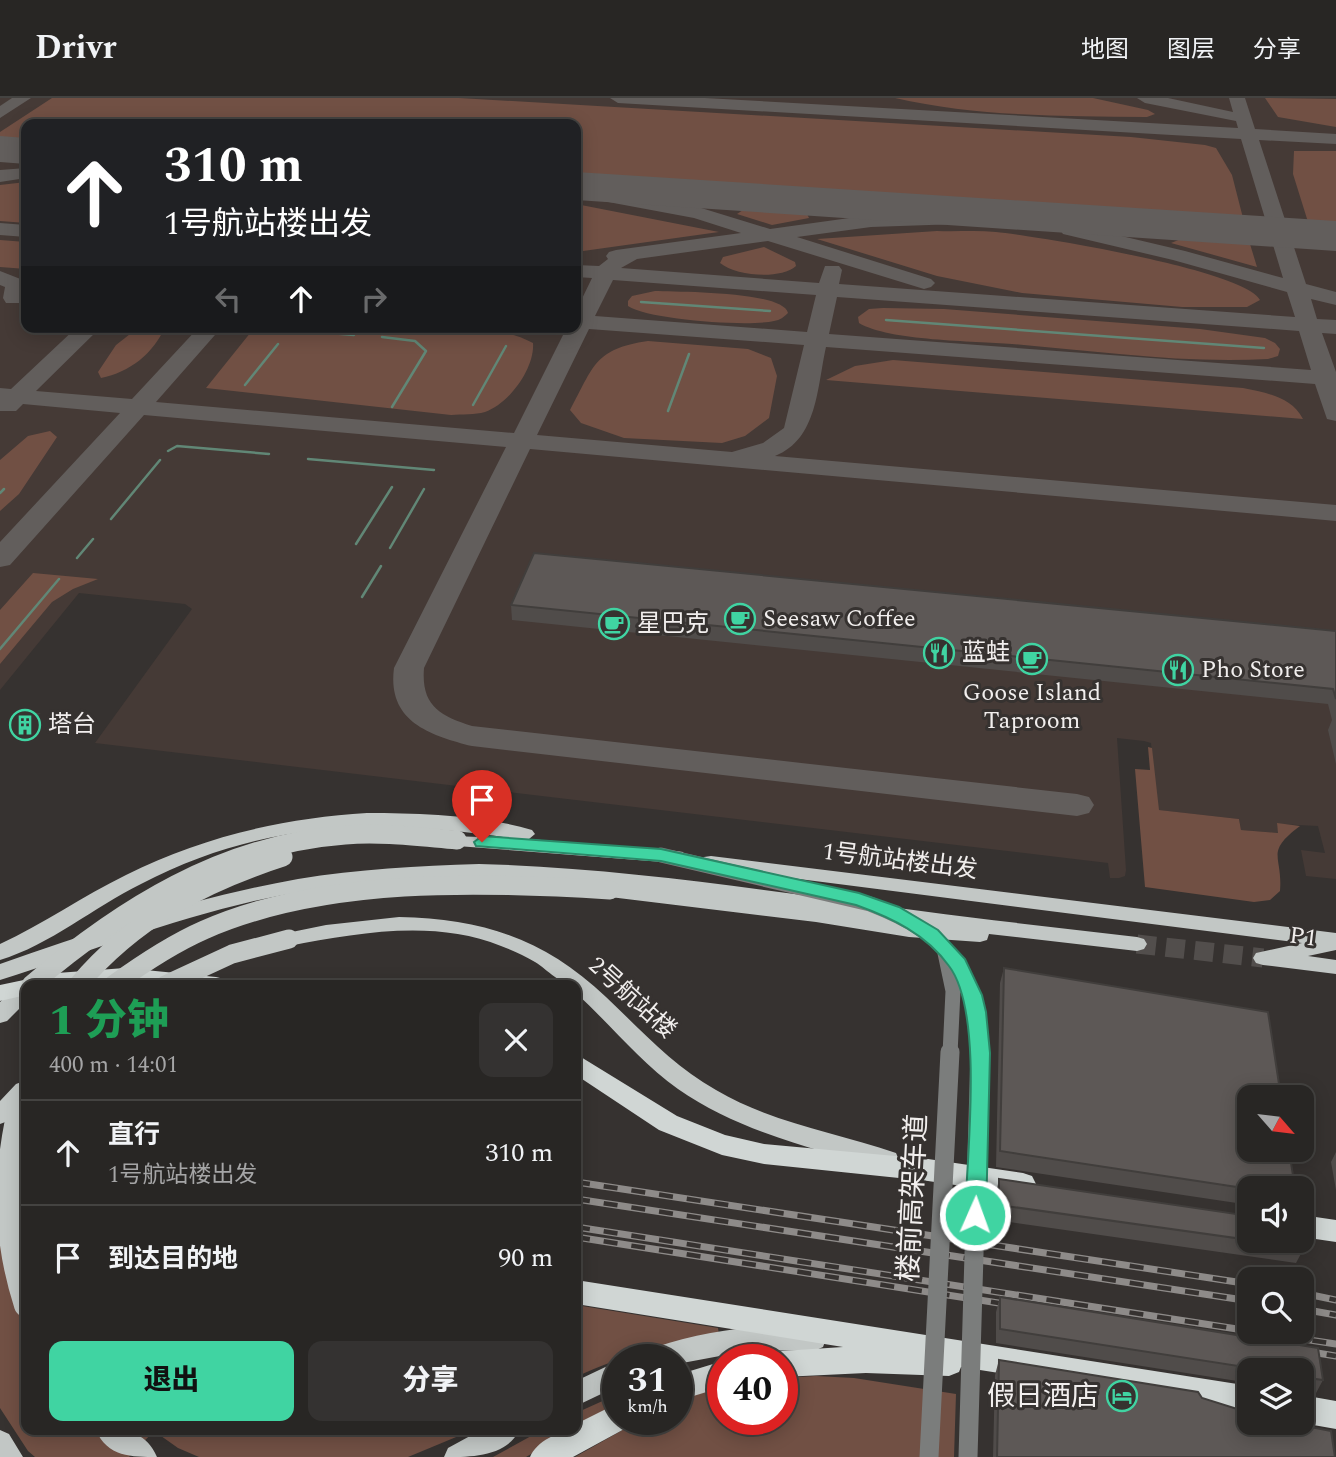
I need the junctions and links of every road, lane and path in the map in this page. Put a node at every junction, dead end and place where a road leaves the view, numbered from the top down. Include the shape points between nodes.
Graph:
1 (457, 840) junction
2 (661, 855) junction
3 (893, 914) junction
4 (816, 915) junction
5 (1046, 933) junction
6 (289, 939) junction
7 (1336, 942) edge
8 (942, 943) junction
9 (1138, 944) tunnel mouth
10 (0, 953) edge
11 (1336, 967) edge
12 (0, 972) edge
13 (39, 980) edge
14 (69, 980) edge
15 (83, 980) edge
16 (121, 980) edge
17 (172, 980) edge
18 (176, 980) edge
19 (192, 980) edge
20 (573, 980) edge
21 (581, 987) edge
22 (21, 989) edge
23 (0, 993) edge
24 (21, 993) edge
25 (0, 1015) edge
26 (581, 1066) edge
27 (21, 1094) edge
28 (21, 1104) edge
29 (0, 1115) edge
30 (21, 1128) edge
31 (0, 1165) edge
32 (928, 1170) junction
33 (1051, 1189) edge
34 (0, 1202) edge
35 (21, 1205) edge
36 (1314, 1228) edge
37 (1336, 1231) edge
38 (21, 1286) edge
39 (581, 1293) edge
40 (693, 1347) edge
41 (933, 1348) junction
42 (798, 1362) edge
43 (1055, 1368) junction
44 (602, 1381) edge
45 (581, 1392) edge
46 (1237, 1399) edge
47 (1314, 1411) edge
48 (1336, 1415) edge
49 (602, 1426) edge
50 (115, 1435) edge
51 (497, 1435) edge
52 (0, 1443) edge
53 (10, 1457) edge
54 (144, 1457) edge
55 (457, 1457) edge
56 (544, 1457) edge
57 (929, 1457) edge
58 (968, 1457) edge

1 - 2 main road, 1号航站楼出发
1 - 13 main road, bridge via 345,835 282,845 225,862 170,885 118,916
1 - 15 main road, bridge via 325,847 234,873 159,911 115,946
2 - 7 main road, 1号航站楼出发, bridge
2 - 8 street, bridge via 859,900 913,922
2 - 10 main road via 421,821 327,822 190,855 122,885
3 - 4 main road
3 - 5 main road
3 - 12 main road via 616,877 495,870 409,873 340,879 220,902
4 - 5 main road via 947,934
4 - 16 main road, bridge via 505,884 371,890 259,911 204,930
5 - 9 main road
6 - 18 main road, bridge via 232,954
6 - 19 main road, bridge
6 - 20 main road, 2号航站楼 via 376,923 438,924 512,943
7 - 11 main road, P1 via 1263,958
8 - 57 street, 楼前高架车道, bridge via 953,991
8 - 58 street, bridge via 966,979 979,1030
14 - 17 highway via 136,976
21 - 32 main road, 2号航站楼 via 686,1082 729,1106 804,1134
22 - 23 highway
24 - 25 main road
26 - 32 highway via 668,1124 722,1145 764,1154
27 - 29 main road
28 - 38 main road, bridge via 6,1175 7,1221
30 - 31 main road, bridge
32 - 33 highway
34 - 35 highway
36 - 37 highway
39 - 41 highway
40 - 41 main road via 805,1338
41 - 43 highway
42 - 43 highway via 868,1359
43 - 46 highway
44 - 45 main road
47 - 48 highway
49 - 56 highway
50 - 54 main road
51 - 55 main road
52 - 53 main road

